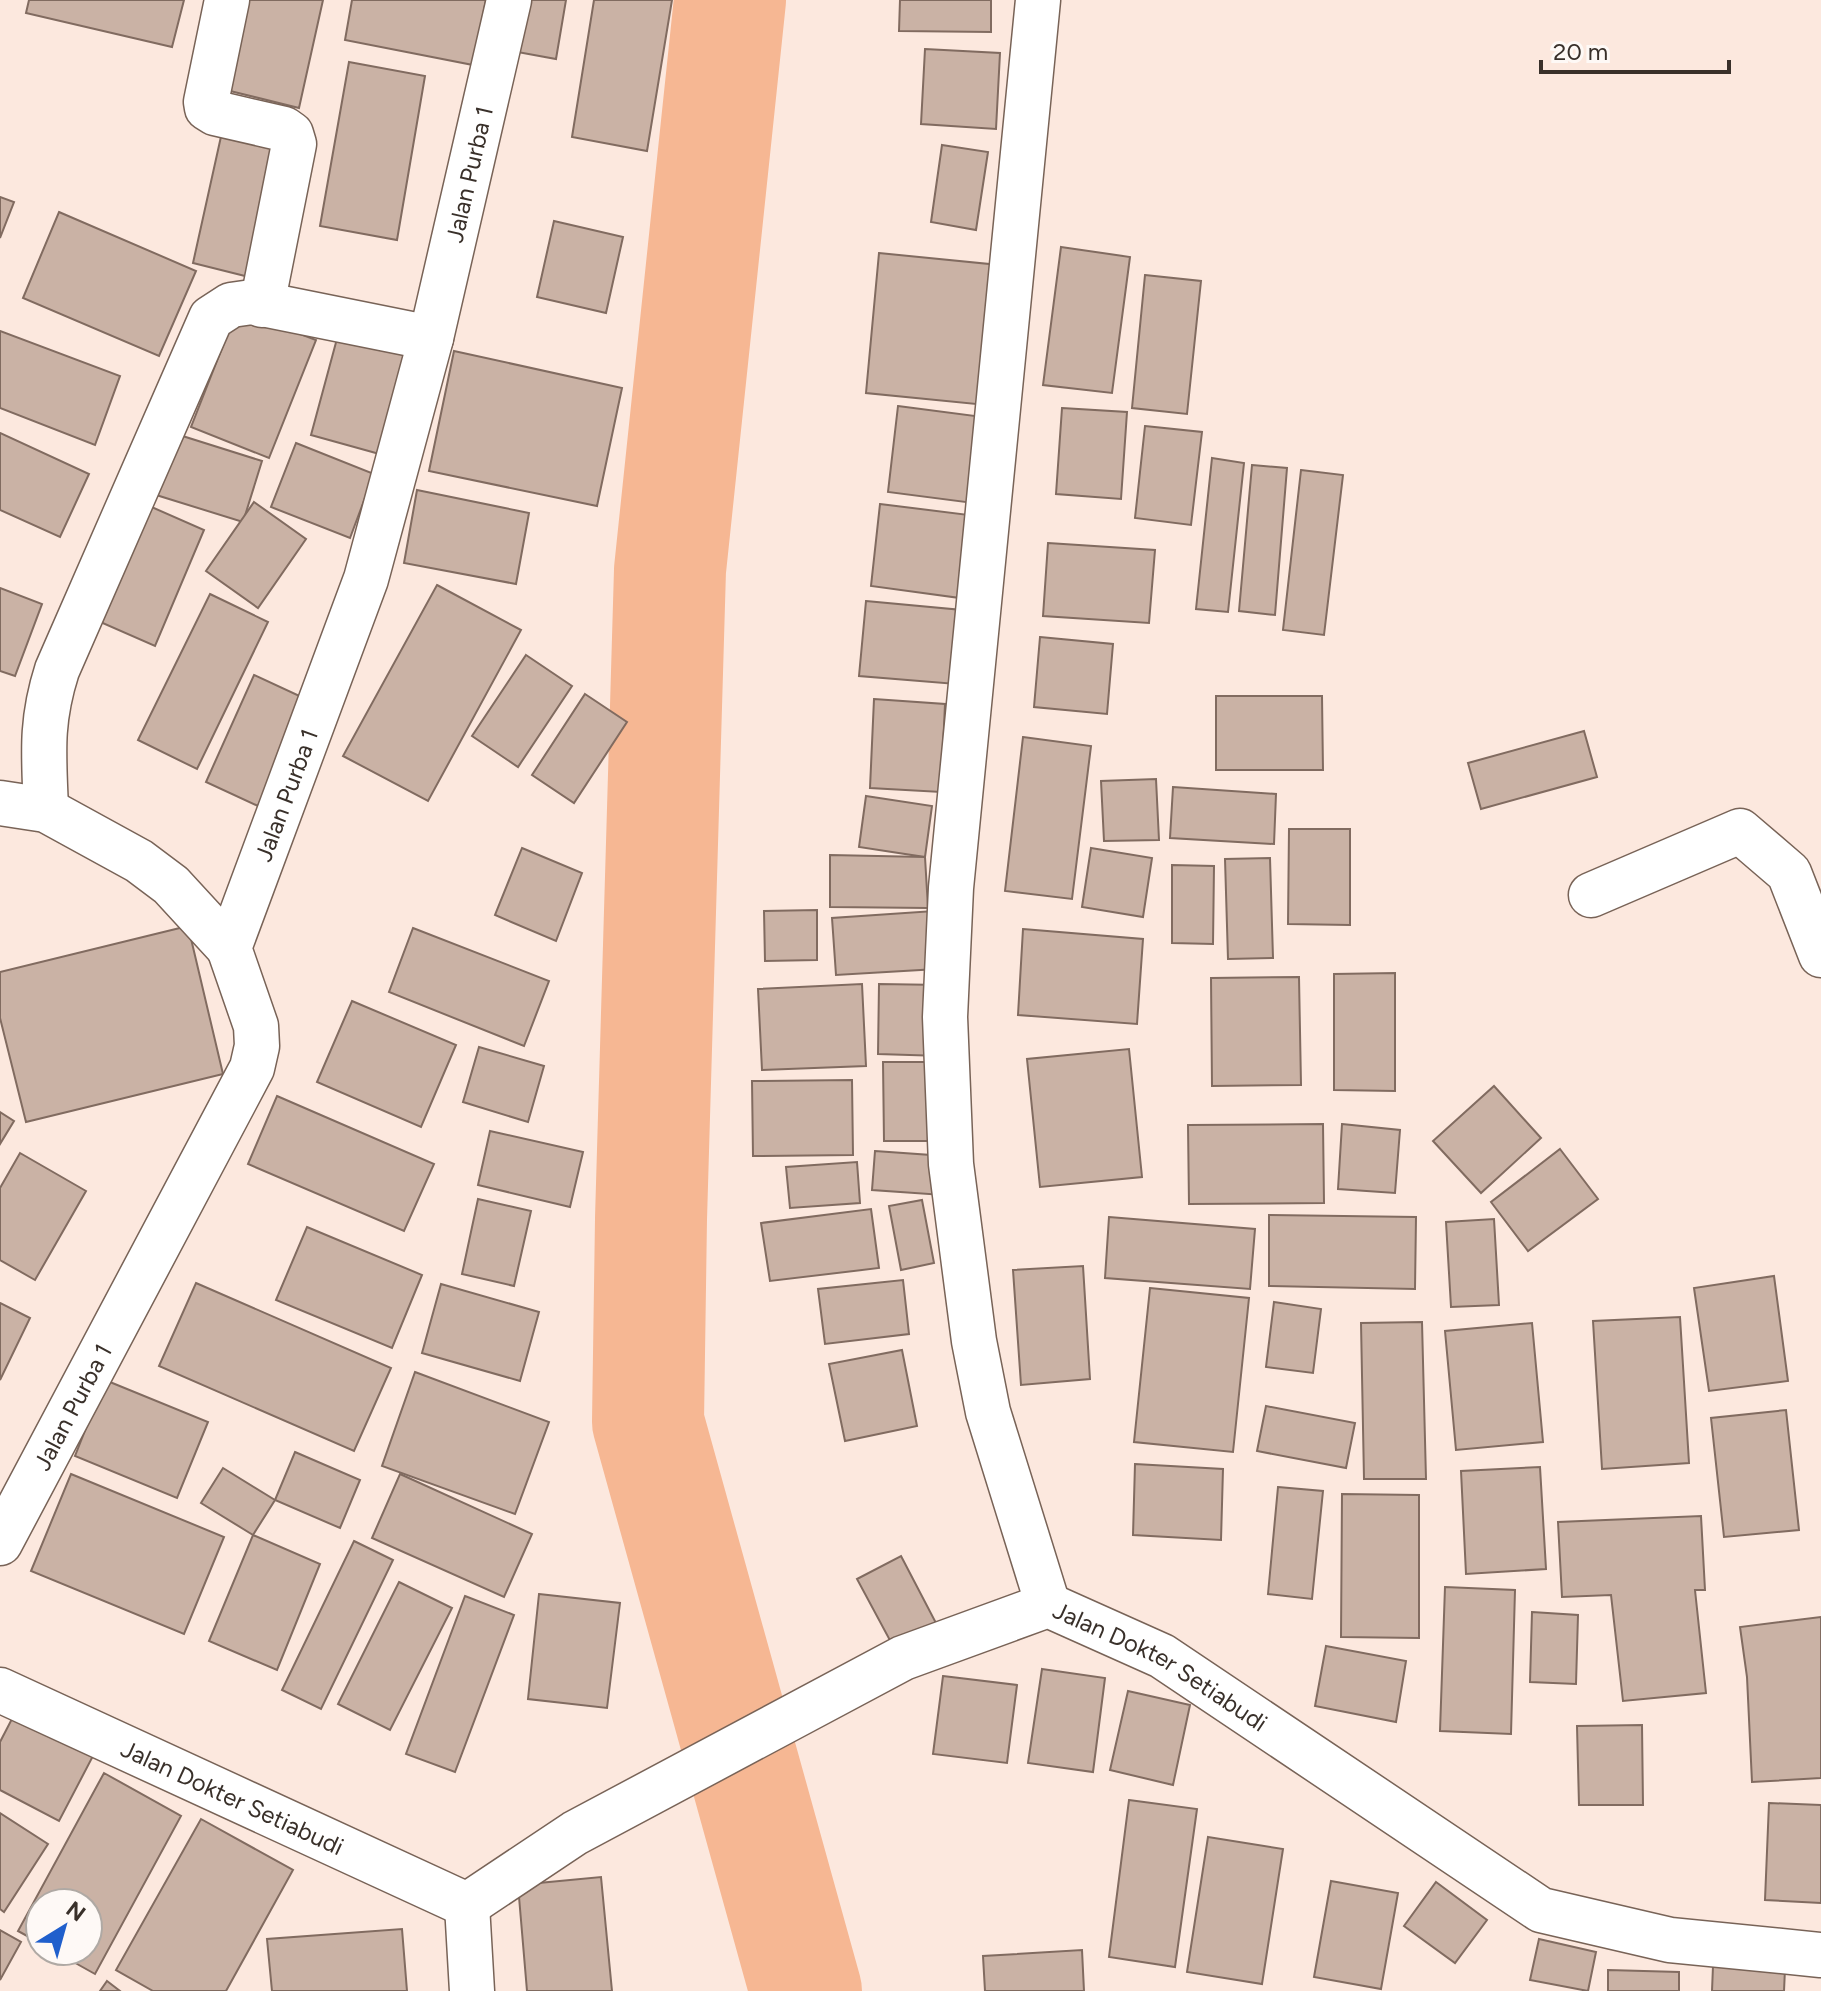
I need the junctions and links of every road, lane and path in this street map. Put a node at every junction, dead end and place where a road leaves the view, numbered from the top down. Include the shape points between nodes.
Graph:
1 (227, 0) edge
2 (509, 0) edge
3 (1038, 0) edge
4 (262, 305) junction
5 (431, 338) junction
6 (0, 803) edge
7 (46, 810) junction
8 (1591, 895) dead end
9 (229, 948) junction
10 (1821, 955) edge
11 (0, 1543) edge
12 (1048, 1605) junction
13 (3, 1698) edge
14 (467, 1905) junction
15 (1821, 1955) edge
16 (472, 1991) edge

1 - 4 street via 207,108 284,129 294,144
2 - 5 street, Jalan Purba 1
3 - 12 street via 951,888 945,1017 951,1164 974,1341 988,1412
4 - 5 street
4 - 7 street via 231,305 205,327 57,670 42,731
5 - 9 street, Jalan Purba 1 via 366,579
6 - 7 street
7 - 9 street via 110,843 171,885
8 - 10 street via 1740,831 1789,873
9 - 11 street, Jalan Purba 1 via 256,1026 252,1068
12 - 14 street, Jalan Dokter Setiabudi via 903,1658 575,1833
12 - 15 street, Jalan Dokter Setiabudi via 1162,1656 1541,1910 1670,1940
13 - 14 street, Jalan Dokter Setiabudi
14 - 16 street

